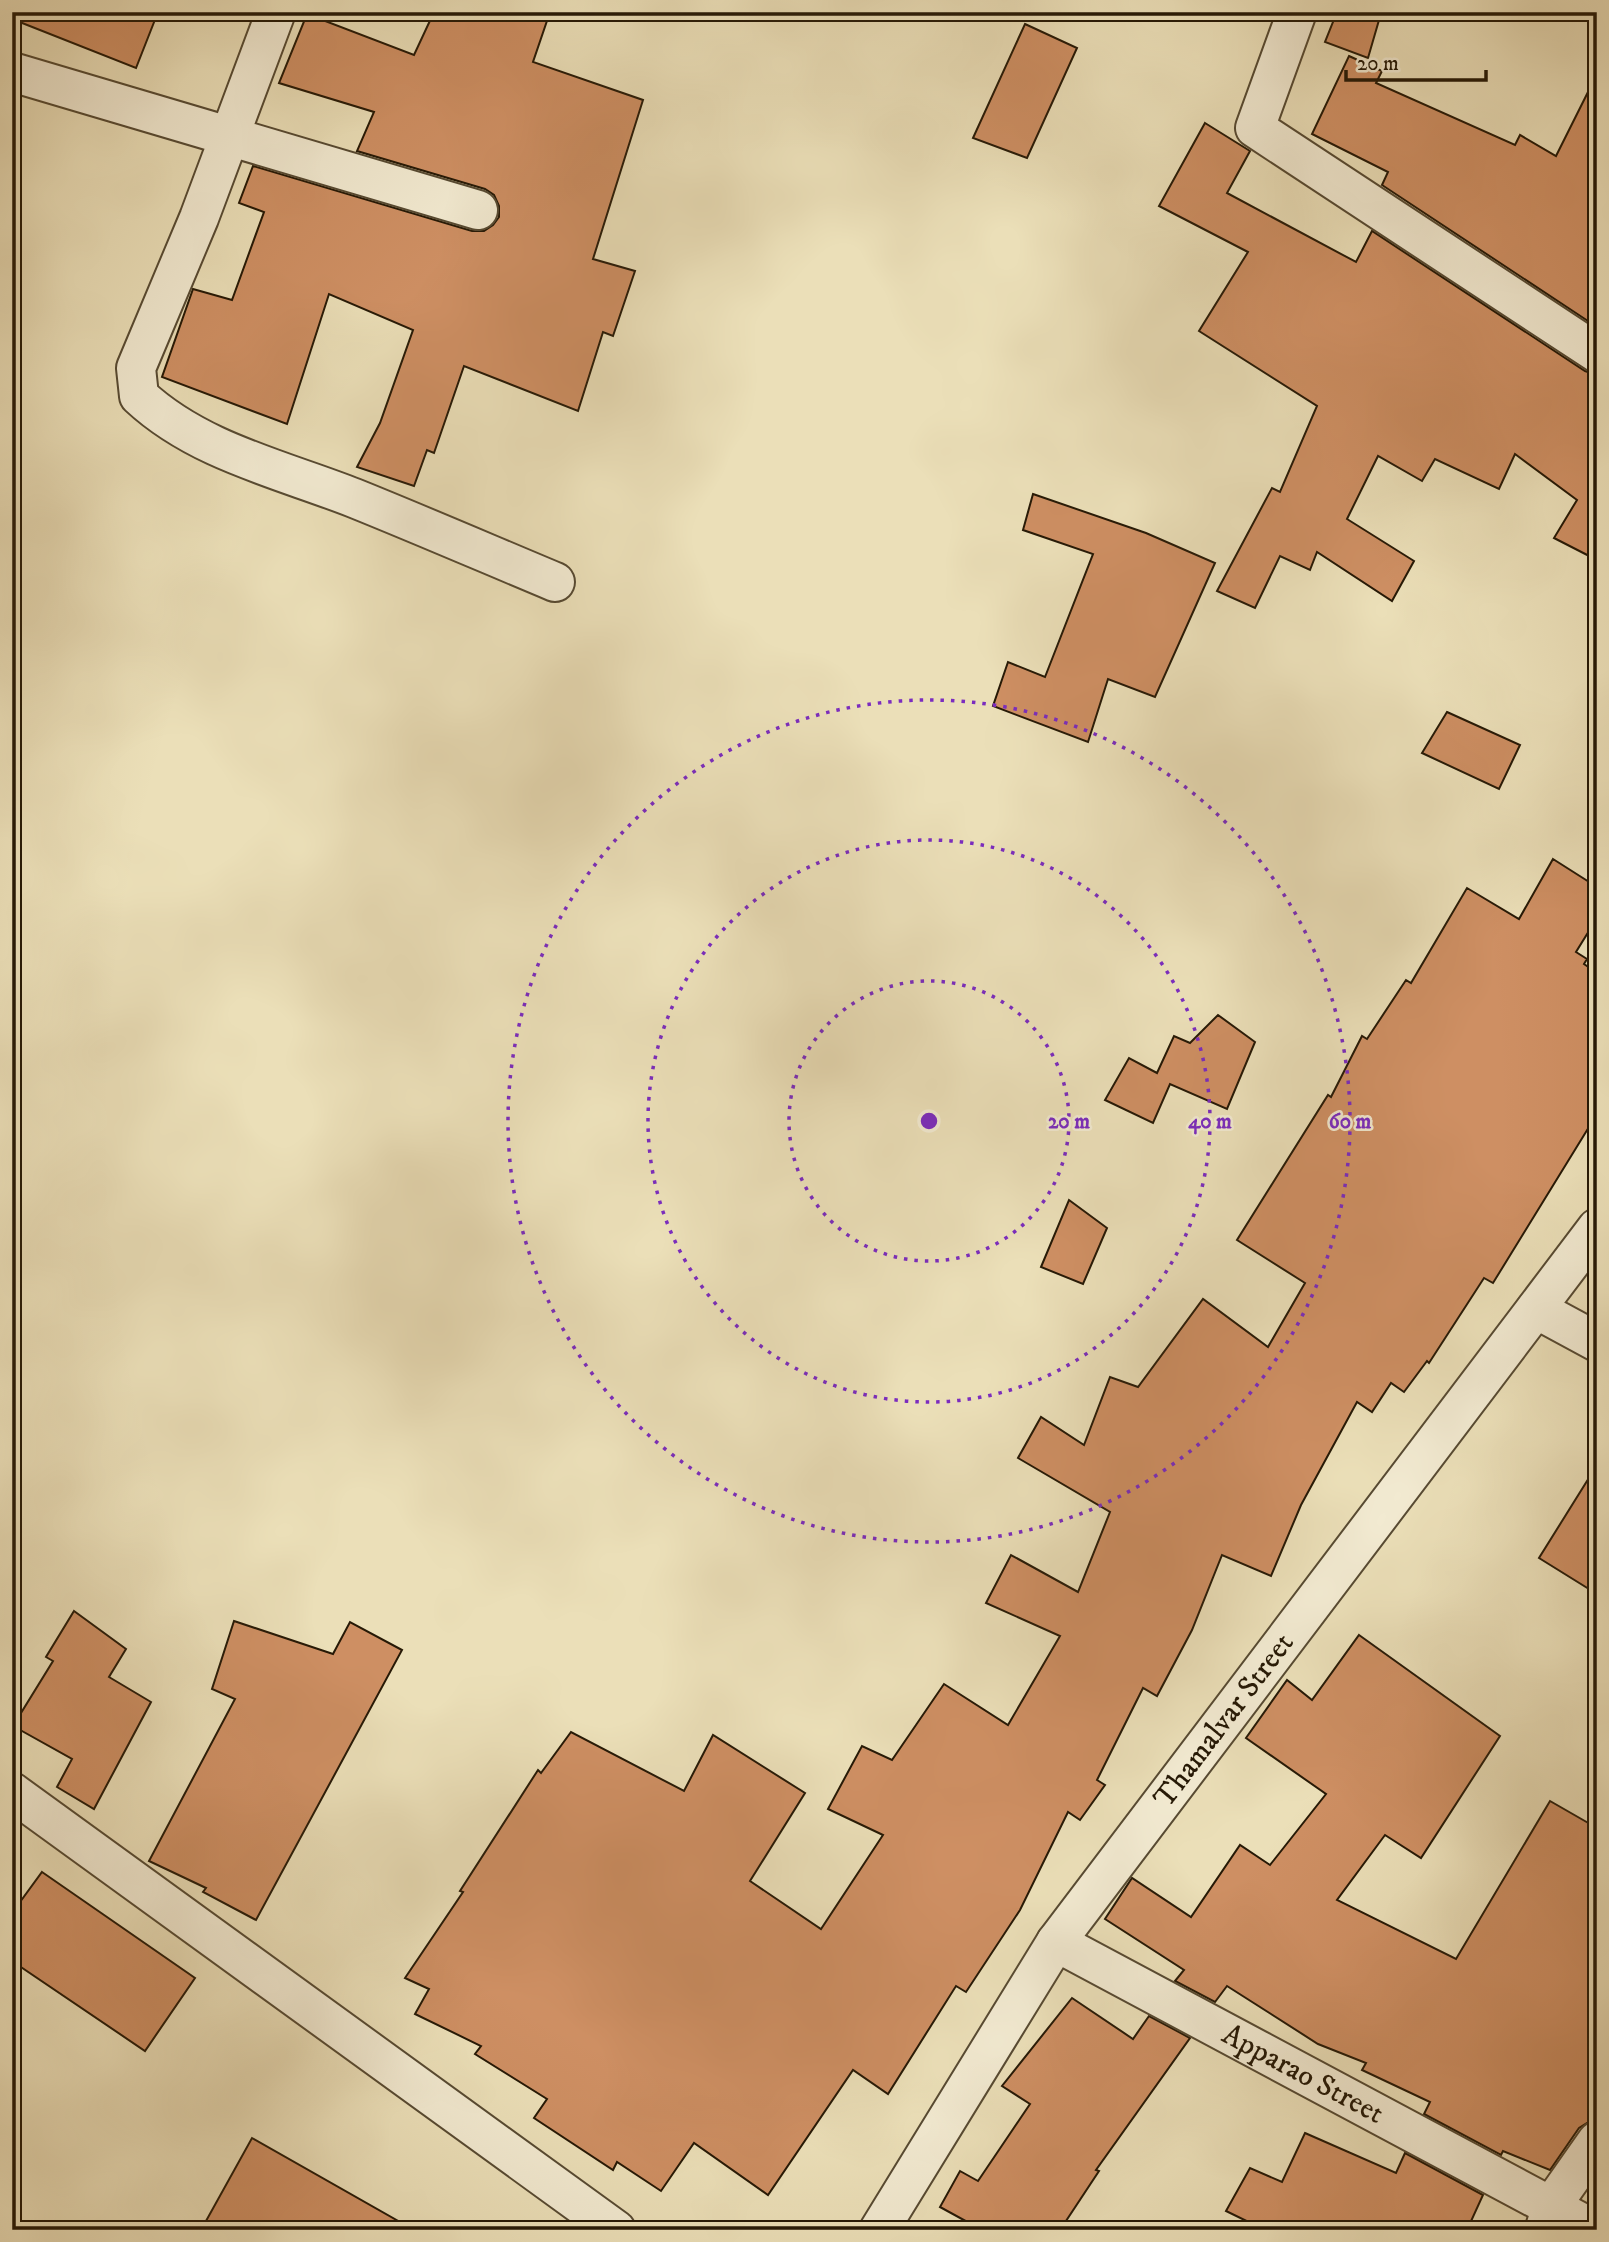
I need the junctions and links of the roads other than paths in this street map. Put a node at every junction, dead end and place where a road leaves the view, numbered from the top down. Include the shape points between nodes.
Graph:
1 (276, 12) edge
2 (1297, 12) edge
3 (12, 72) edge
4 (231, 138) junction
5 (478, 210) dead end
6 (1597, 353) edge
7 (555, 582) dead end
8 (1597, 1228) edge
9 (1536, 1309) junction
10 (1597, 1342) edge
11 (12, 1792) edge
12 (1056, 1941) junction
13 (1597, 2141) edge
14 (1548, 2217) edge
15 (616, 2230) edge
16 (879, 2230) edge
17 (1595, 2230) edge

1 - 4 street
2 - 6 street via 1255,128
3 - 4 street
4 - 5 street
4 - 7 street via 136,368 139,396 159,415 208,443
8 - 9 street, Thamalvar Street
9 - 10 street
9 - 12 street, Thamalvar Street
11 - 15 street
12 - 14 street, Apparao Street
12 - 16 street, Thamalvar Street
13 - 14 street
14 - 17 street, Apparao Street

